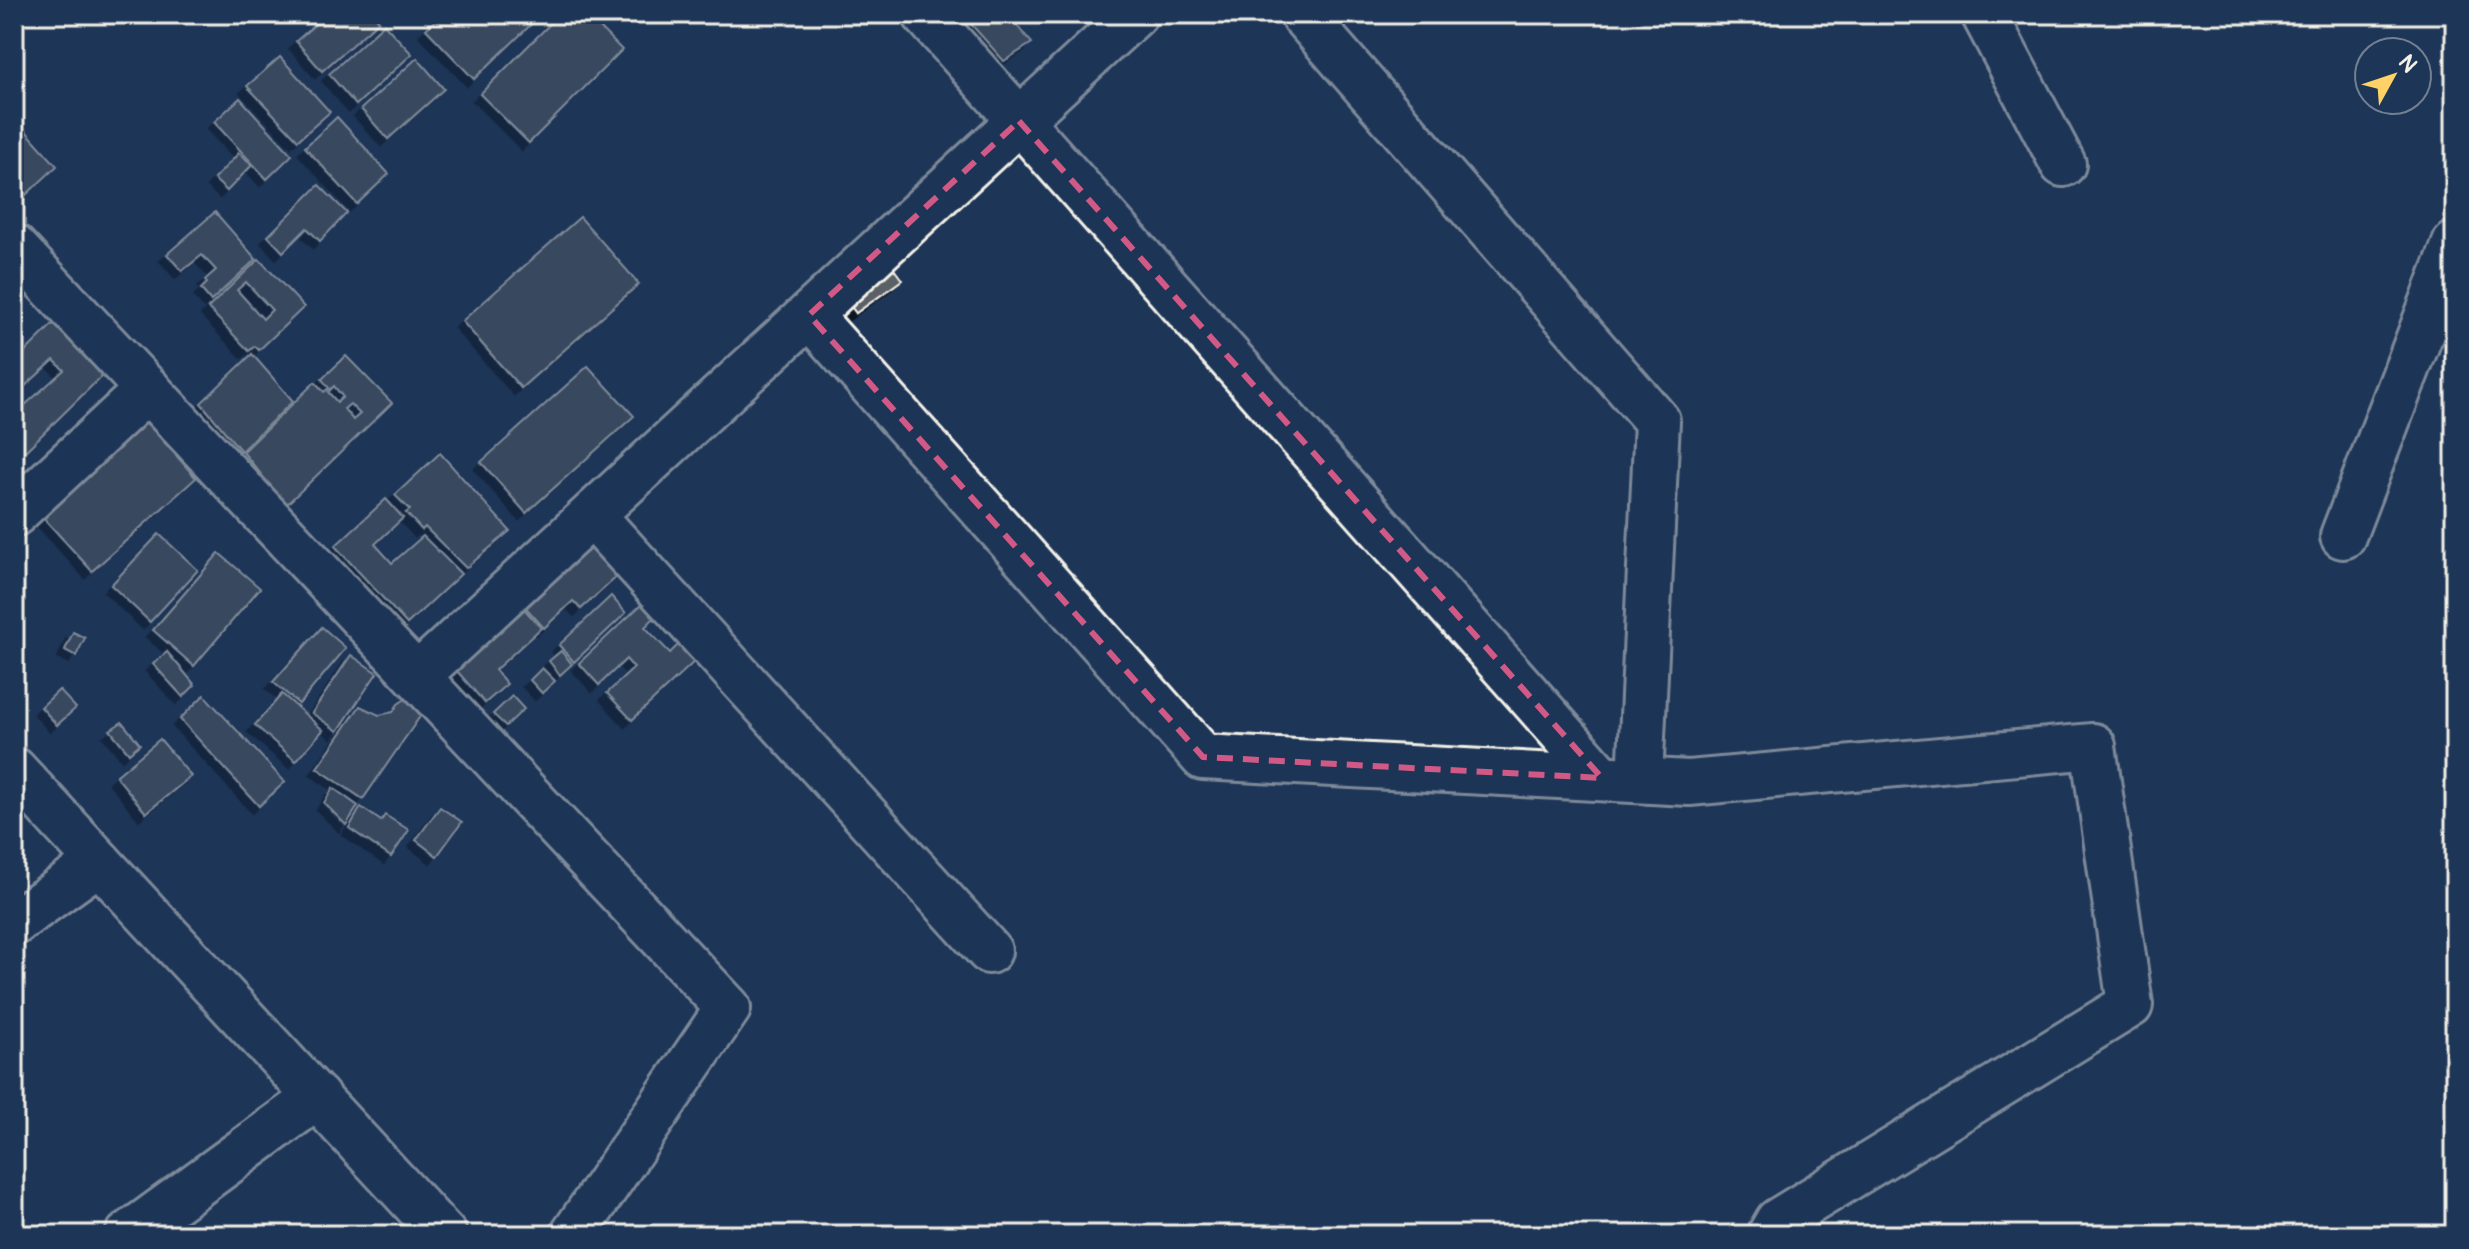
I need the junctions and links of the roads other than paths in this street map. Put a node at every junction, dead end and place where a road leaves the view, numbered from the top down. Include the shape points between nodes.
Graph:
1 (925, 14) edge
2 (1135, 14) edge
3 (1302, 14) edge
4 (1984, 14) edge
5 (1019, 121) junction
6 (2063, 164) dead end
7 (2455, 244) edge
8 (14, 247) edge
9 (809, 315) junction
10 (148, 389) junction
11 (14, 514) edge
12 (592, 515) junction
13 (2343, 536) dead end
14 (417, 676) junction
15 (14, 770) edge
16 (1621, 779) junction
17 (99, 862) junction
18 (14, 923) edge
19 (989, 951) dead end
20 (317, 1097) junction
21 (128, 1235) edge
22 (444, 1235) edge
23 (573, 1235) edge
24 (1770, 1235) edge

1 - 5 street
2 - 5 street
3 - 16 street via 1657,421
4 - 6 street
5 - 9 street
5 - 16 street
7 - 13 street
8 - 10 street
9 - 12 street
9 - 16 street via 1203,757
10 - 11 street
10 - 14 street
12 - 14 street
12 - 19 street
14 - 23 street via 728,1008
15 - 17 street
16 - 24 street via 1689,783 2093,746 2130,1005 1778,1221
17 - 18 street
17 - 20 street
20 - 21 street
20 - 22 street

